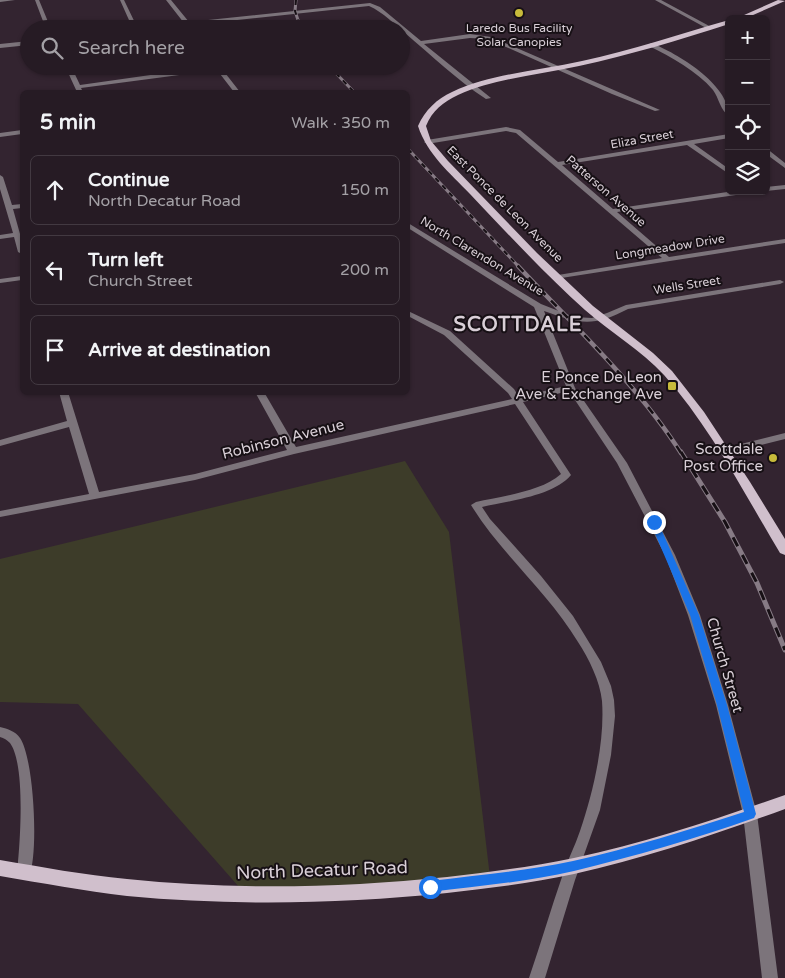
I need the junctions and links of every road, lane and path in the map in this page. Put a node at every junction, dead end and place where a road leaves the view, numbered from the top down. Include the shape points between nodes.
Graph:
1 (13, 0) edge
2 (37, 0) edge
3 (122, 0) edge
4 (168, 0) edge
5 (657, 0) edge
6 (782, 0) edge
7 (0, 1) edge
8 (747, 15) edge
9 (46, 20) edge
10 (132, 20) edge
11 (185, 20) edge
12 (238, 20) edge
13 (392, 20) edge
14 (725, 23) edge
15 (710, 28) junction
16 (410, 35) edge
17 (420, 43) junction
18 (20, 44) edge
19 (0, 46) edge
20 (651, 46) junction
21 (558, 68) junction
22 (72, 75) edge
23 (169, 75) edge
24 (223, 75) edge
25 (472, 87) junction
26 (79, 90) edge
27 (235, 90) edge
28 (488, 98) dead end
29 (725, 106) edge
30 (658, 110) dead end
31 (20, 132) edge
32 (0, 135) edge
33 (725, 137) edge
34 (427, 142) junction
35 (687, 142) junction
36 (770, 153) edge
37 (558, 164) junction
38 (785, 166) edge
39 (725, 169) edge
40 (0, 177) edge
41 (785, 187) edge
42 (770, 189) edge
43 (725, 195) edge
44 (3, 199) edge
45 (20, 206) edge
46 (9, 208) junction
47 (612, 211) junction
48 (410, 226) edge
49 (17, 234) junction
50 (0, 237) edge
51 (785, 241) edge
52 (20, 245) edge
53 (667, 259) junction
54 (558, 277) junction
55 (20, 278) edge
56 (0, 281) edge
57 (780, 282) dead end
58 (538, 306) junction
59 (410, 313) edge
60 (600, 318) junction
61 (571, 388) junction
62 (65, 395) edge
63 (261, 395) edge
64 (518, 399) junction
65 (72, 423) junction
66 (785, 436) edge
67 (0, 444) edge
68 (293, 451) junction
69 (724, 451) junction
70 (95, 496) junction
71 (0, 514) edge
72 (785, 550) edge
73 (0, 732) edge
74 (785, 802) edge
75 (750, 814) junction
76 (573, 866) junction
77 (0, 868) edge
78 (24, 872) junction
79 (537, 978) edge
80 (770, 978) edge

1 - 7 street
2 - 9 street
3 - 10 street
4 - 11 street
5 - 15 street
6 - 8 main road
12 - 13 street via 367,4 375,5
14 - 15 main road, East Ponce de Leon Avenue
15 - 20 main road, East Ponce de Leon Avenue
16 - 17 street
17 - 21 street via 483,37
17 - 25 street
18 - 19 street
20 - 21 main road, East Ponce de Leon Avenue
20 - 29 street via 666,51 710,83
21 - 25 main road, East Ponce de Leon Avenue
21 - 30 street
22 - 26 street
23 - 26 street
24 - 27 street
25 - 28 street
25 - 34 main road, East Ponce de Leon Avenue via 443,99 428,113 422,126
31 - 32 street
33 - 35 street, Eliza Street
34 - 37 street, Patterson Avenue via 518,130
34 - 54 main road, East Ponce de Leon Avenue
35 - 37 street, Eliza Street
35 - 39 street
36 - 38 street
37 - 47 street, Patterson Avenue
40 - 44 street
41 - 42 street
43 - 47 street
44 - 46 street
45 - 46 street
46 - 49 street
47 - 53 street, Patterson Avenue
48 - 58 street, North Clarendon Avenue
49 - 50 street
49 - 52 street
51 - 53 street, Longmeadow Drive
53 - 54 street, Longmeadow Drive
54 - 60 main road, East Ponce de Leon Avenue
55 - 56 street
57 - 60 street, Wells Street via 626,307
58 - 60 street, North Clarendon Avenue via 582,321
58 - 61 street, Church Street
59 - 64 street via 448,333
60 - 69 main road, East Ponce de Leon Avenue via 668,373
61 - 64 street, Robinson Avenue
61 - 75 street, Church Street via 622,463 654,522 684,589 722,705
62 - 65 street
63 - 68 street
64 - 68 street, Robinson Avenue
64 - 76 street via 566,474 563,479 545,487 476,505 564,612 591,654 606,688 608,720 602,768 589,824
65 - 67 street
65 - 70 street
66 - 69 street
68 - 70 street, Robinson Avenue via 196,476
69 - 72 main road, East Ponce de Leon Avenue
70 - 71 street, Robinson Avenue
73 - 78 street via 10,735 20,751 28,836
74 - 75 main road, North Decatur Road
75 - 76 main road, North Decatur Road via 674,840
75 - 80 street, Church Street
76 - 78 main road, North Decatur Road via 430,887 302,894 142,888
76 - 79 street
77 - 78 main road, North Decatur Road

